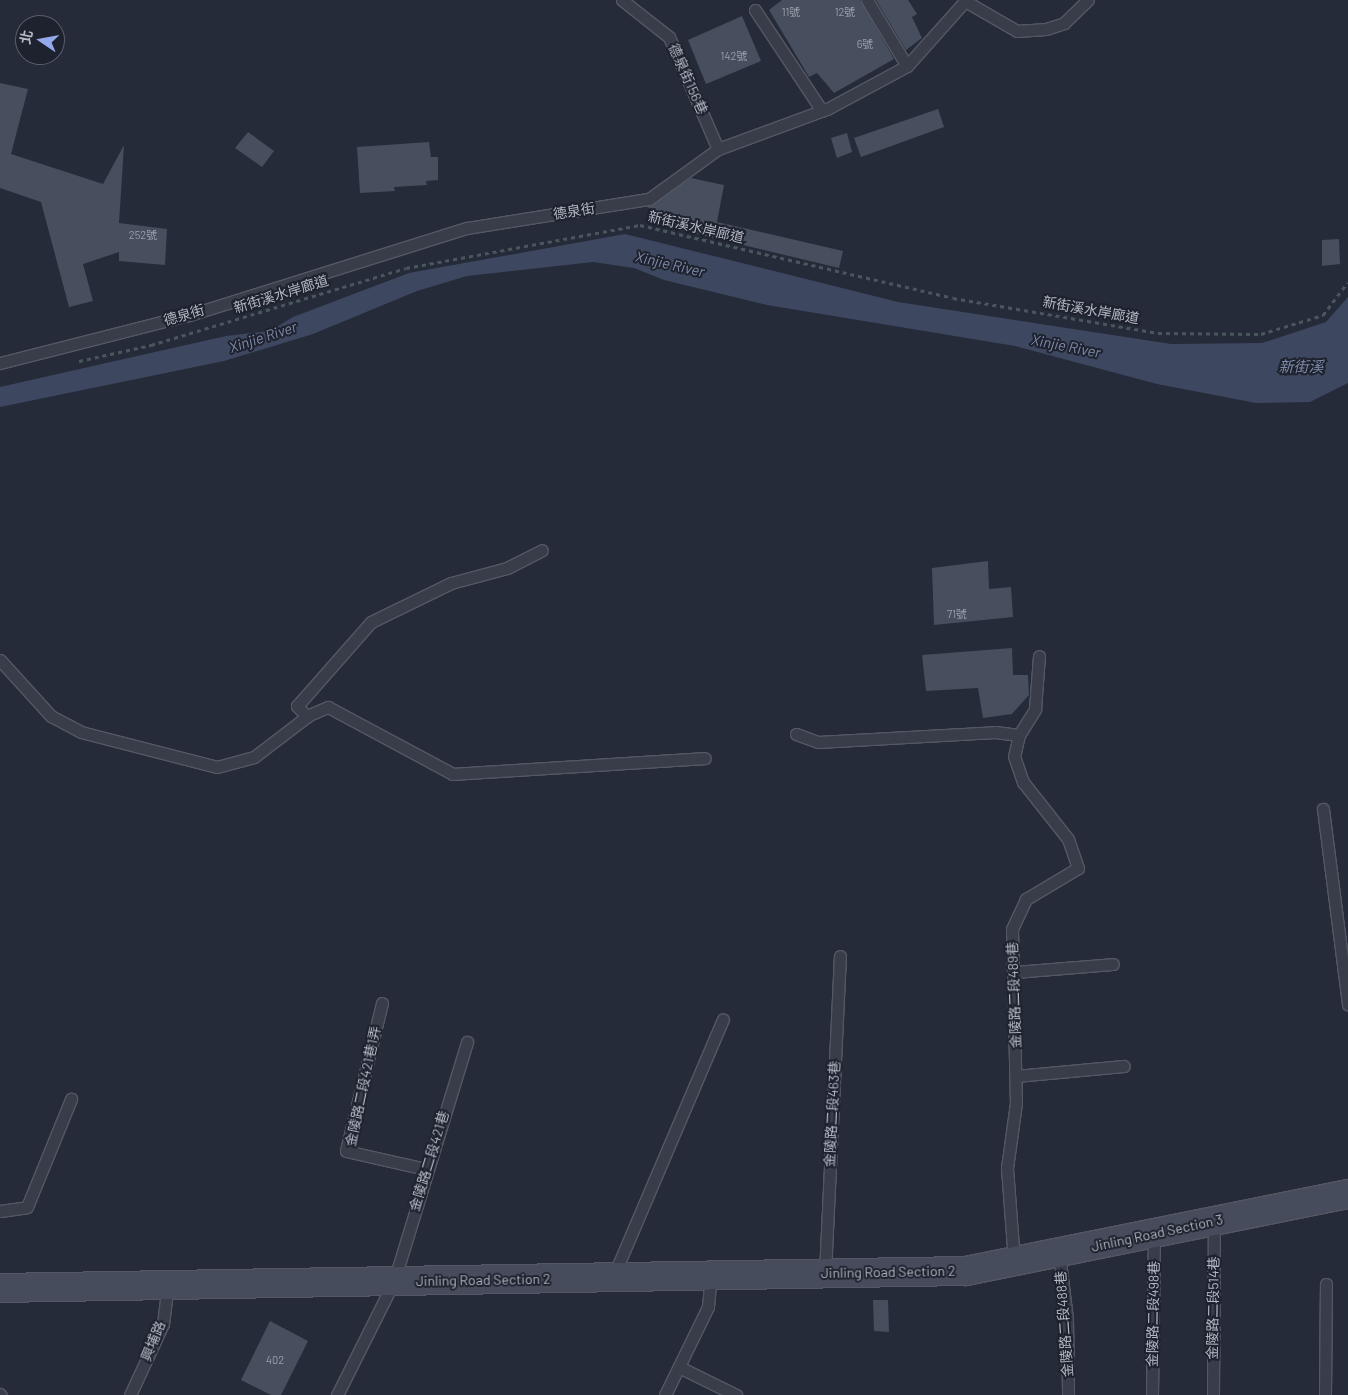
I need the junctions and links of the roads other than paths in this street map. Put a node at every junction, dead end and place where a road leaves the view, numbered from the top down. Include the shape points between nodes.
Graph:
1 (622, 0) edge
2 (867, 0) edge
3 (1088, 0) edge
4 (965, 1) edge
5 (755, 10) dead end
6 (907, 66) junction
7 (822, 111) junction
8 (718, 149) junction
9 (0, 363) edge
10 (542, 550) dead end
11 (1039, 656) dead end
12 (0, 660) edge
13 (307, 716) junction
14 (796, 734) dead end
15 (1019, 735) junction
16 (704, 758) dead end
17 (1323, 809) dead end
18 (840, 956) dead end
19 (1113, 964) dead end
20 (1014, 972) junction
21 (382, 1003) dead end
22 (1348, 1004) edge
23 (723, 1020) dead end
24 (468, 1042) dead end
25 (1124, 1066) dead end
26 (1016, 1076) junction
27 (71, 1099) dead end
28 (425, 1169) junction
29 (1348, 1194) edge
30 (0, 1211) edge
31 (1214, 1221) junction
32 (1154, 1234) junction
33 (1059, 1253) junction
34 (1014, 1262) junction
35 (966, 1271) joint
36 (711, 1273) junction
37 (825, 1273) junction
38 (613, 1277) junction
39 (394, 1281) junction
40 (1326, 1284) dead end
41 (168, 1286) junction
42 (0, 1288) edge
43 (679, 1367) junction
44 (130, 1395) edge
45 (337, 1395) edge
46 (665, 1395) edge
47 (736, 1395) edge
48 (1068, 1395) edge
49 (1152, 1395) edge
50 (1213, 1395) edge
51 (1325, 1395) edge

1 - 8 lane, 德泉街156巷 via 669,37
2 - 6 lane
3 - 4 lane, 德泉街 via 1064,23 1046,29 1016,30
4 - 6 lane, 德泉街
5 - 7 lane
6 - 7 lane, 德泉街
7 - 8 lane, 德泉街
8 - 9 lane, 德泉街 via 649,199 467,228 189,315
10 - 13 lane via 507,568 452,583 370,622 297,706
11 - 15 lane via 1035,709
12 - 13 lane via 51,716 82,732 217,767 254,757
13 - 16 lane via 328,706 339,710 453,774
14 - 15 lane via 818,742 995,732
15 - 20 lane, 金陵路二段489巷 via 1014,756 1023,782 1068,839 1078,868 1026,899 1012,929
17 - 22 lane
18 - 37 lane, 金陵路二段463巷
19 - 20 lane
20 - 26 lane, 金陵路二段489巷
21 - 28 lane, 金陵路二段421巷1弄 via 346,1151
23 - 38 lane
24 - 28 lane, 金陵路二段421巷
25 - 26 lane
26 - 34 lane, 金陵路二段489巷 via 1007,1168
27 - 30 lane via 27,1207
28 - 39 lane, 金陵路二段421巷
29 - 31 main road, Jinling Road Section 3
31 - 32 main road, Jinling Road Section 3
31 - 50 lane, 金陵路二段514巷
32 - 33 main road, Jinling Road Section 3
32 - 49 lane, 金陵路二段498巷
33 - 34 main road, Jinling Road Section 3
33 - 48 lane, 金陵路二段488巷 via 1067,1318
34 - 35 main road, Jinling Road Section 3
35 - 37 main road, Jinling Road Section 2
36 - 37 main road, Jinling Road Section 2
36 - 38 main road, Jinling Road Section 2
36 - 43 lane via 708,1306
38 - 39 main road, Jinling Road Section 2
39 - 41 main road, Jinling Road Section 2
39 - 45 lane, 金陵路二段421巷
40 - 51 lane
41 - 42 main road, Jinling Road Section 2
41 - 44 lane, 興埔路 via 162,1324
43 - 46 lane
43 - 47 lane

